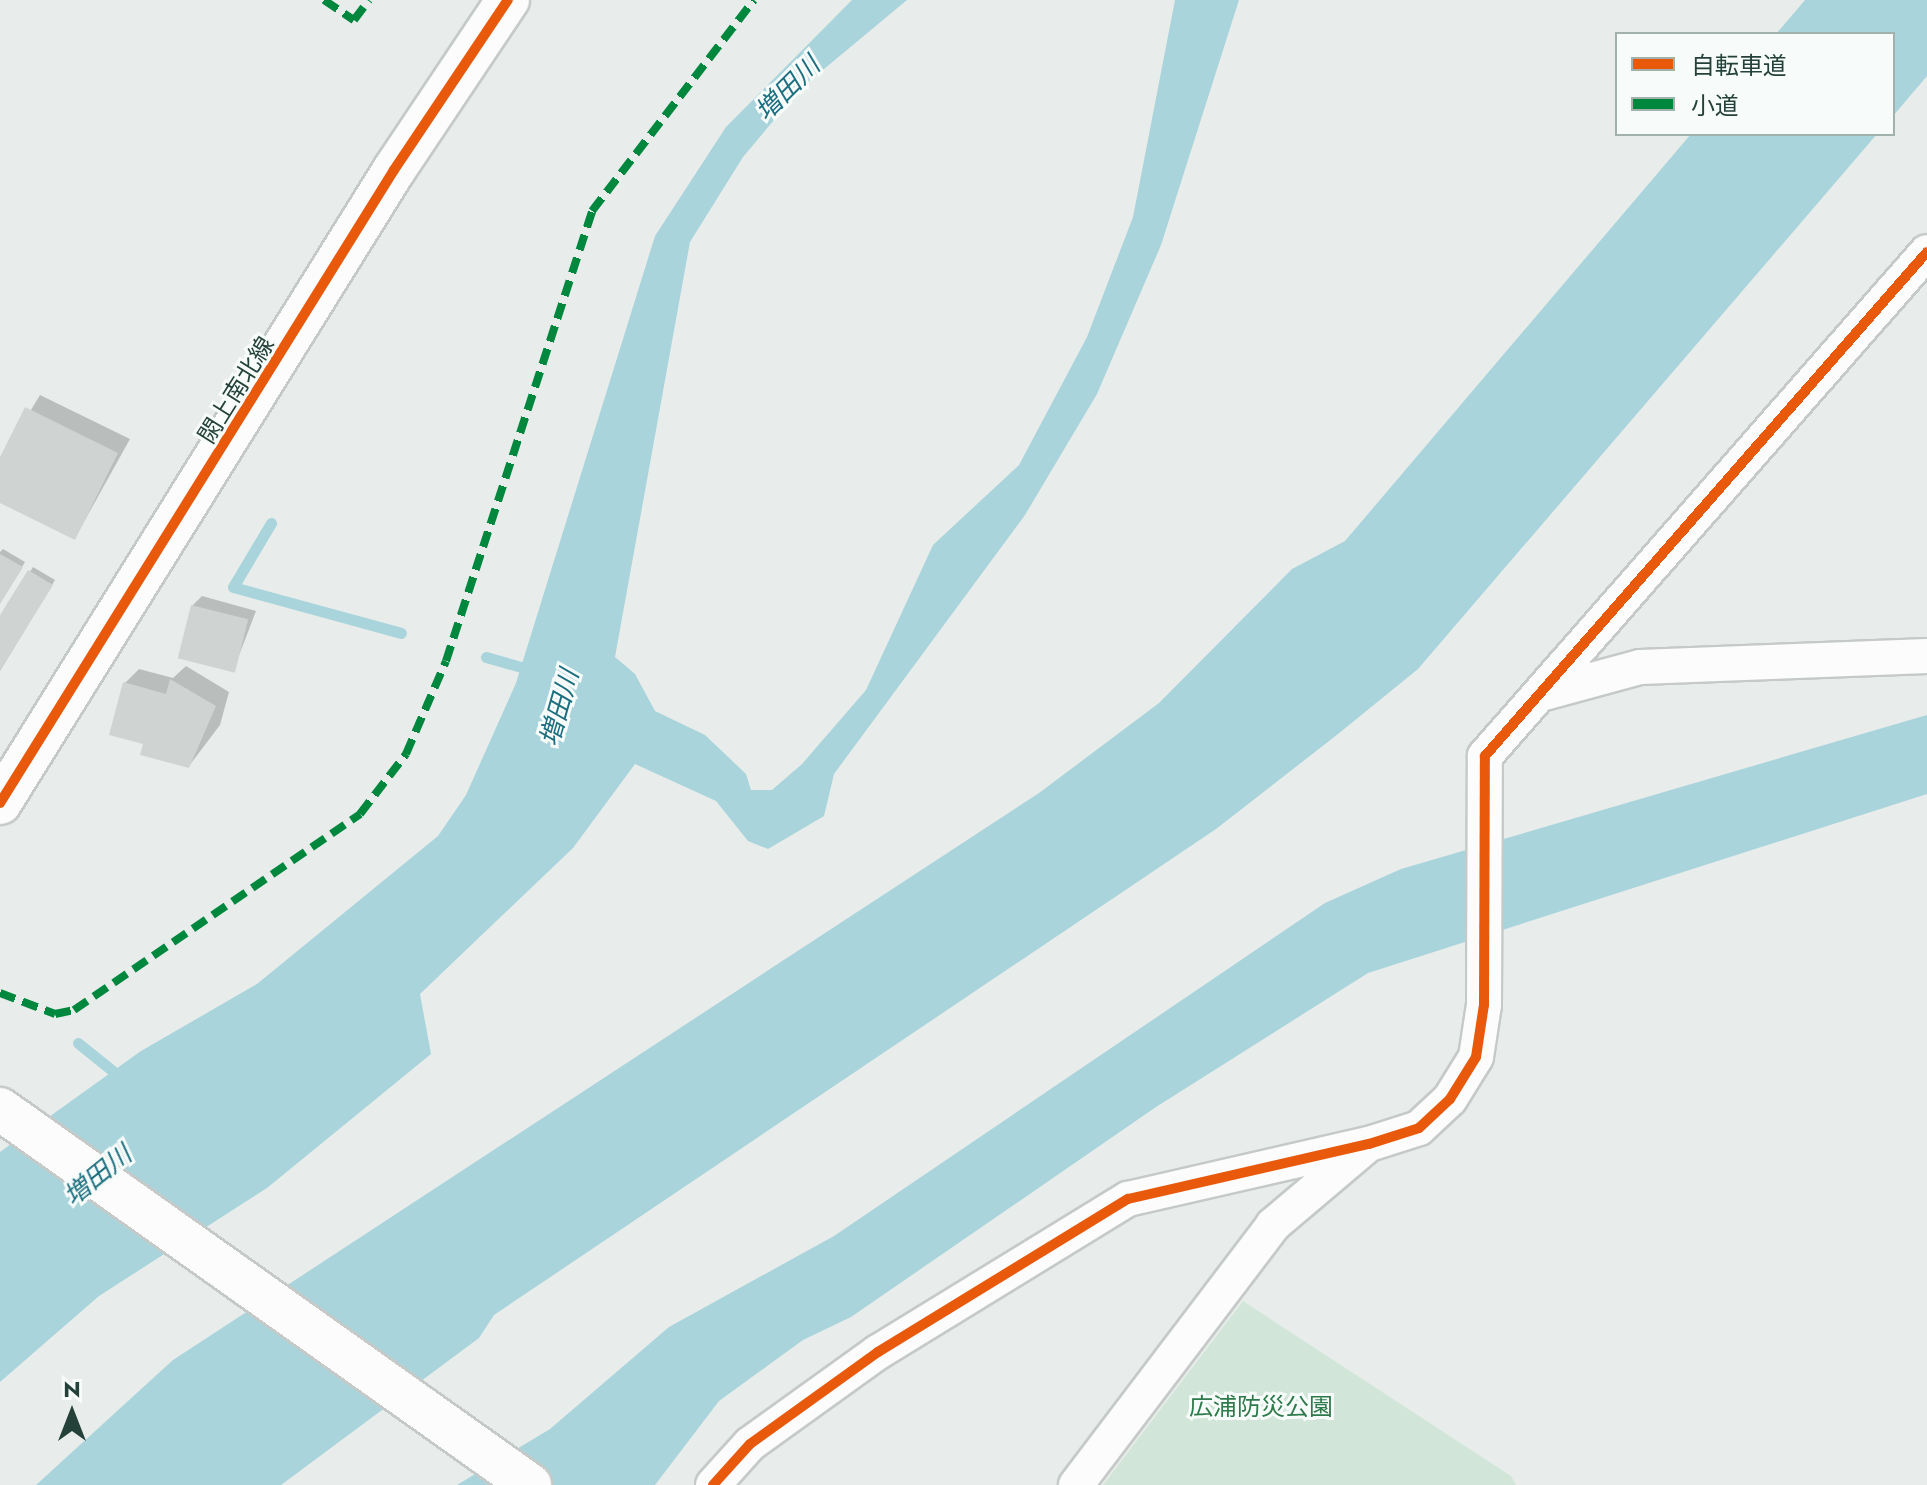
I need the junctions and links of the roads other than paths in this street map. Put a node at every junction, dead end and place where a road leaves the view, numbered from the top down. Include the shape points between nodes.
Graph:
1 (508, 0) edge
2 (1927, 252) edge
3 (1927, 656) edge
4 (1540, 694) junction
5 (0, 803) edge
6 (0, 1109) edge
7 (1369, 1144) junction
8 (530, 1485) edge
9 (713, 1485) edge
10 (1076, 1485) edge

1 - 5 street, 閖上南北線 via 394,170
2 - 4 street
3 - 4 street via 1640,667 1585,676
4 - 7 street via 1485,756 1486,954 1476,1057 1450,1099 1419,1128
6 - 8 street
7 - 9 street via 1128,1199 878,1352 750,1444
7 - 10 street via 1273,1225

